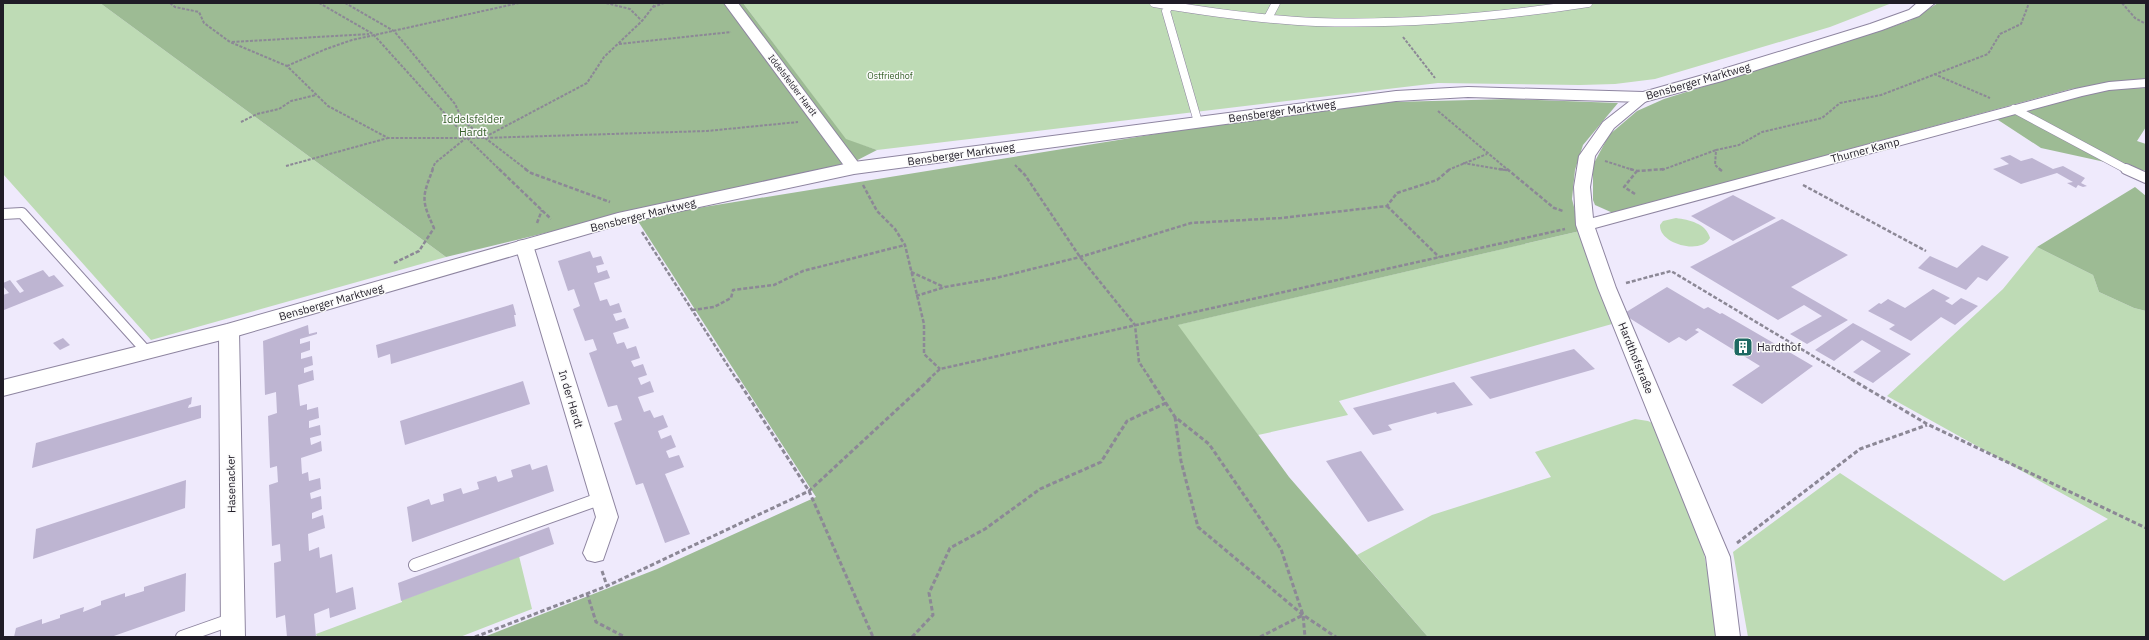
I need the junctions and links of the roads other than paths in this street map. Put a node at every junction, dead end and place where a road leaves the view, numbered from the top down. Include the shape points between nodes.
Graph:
1 (731, 3) edge
2 (1154, 3) edge
3 (1276, 3) edge
4 (1588, 3) edge
5 (1928, 3) edge
6 (1169, 6) junction
7 (1183, 6) edge
8 (1268, 18) junction
9 (2146, 83) edge
10 (1644, 97) junction
11 (2014, 109) junction
12 (1198, 122) junction
13 (854, 168) junction
14 (2146, 178) edge
15 (3, 214) edge
16 (1585, 222) junction
17 (524, 245) junction
18 (229, 331) junction
19 (148, 353) junction
20 (3, 388) edge
21 (602, 498) junction
22 (595, 553) dead end
23 (415, 565) dead end
24 (233, 628) edge
25 (182, 637) edge
26 (1728, 637) edge

1 - 13 street, Iddelsfelder Hardt
2 - 6 lane
3 - 8 lane
4 - 8 lane via 1490,17 1392,22
5 - 10 street, Bensberger Marktweg via 1914,13 1876,27
6 - 7 lane
6 - 12 lane via 1166,11
7 - 8 lane
9 - 11 street, Thurner Kamp via 2109,86
10 - 12 street, Bensberger Marktweg via 1435,93 1360,100
10 - 16 street, Hardthofstraße via 1608,125 1587,156 1582,187
11 - 14 lane
11 - 16 street, Thurner Kamp via 1651,208
12 - 13 street, Bensberger Marktweg
13 - 17 street, Bensberger Marktweg via 632,215
15 - 19 lane via 22,213
16 - 26 street, Hardthofstraße via 1607,288 1718,557
17 - 18 street, Bensberger Marktweg
17 - 21 street, In der Hardt
18 - 19 street, Bensberger Marktweg
18 - 24 street, Hasenacker
19 - 20 street, Bensberger Marktweg
21 - 22 street, In der Hardt via 607,517
21 - 23 lane
24 - 25 lane

